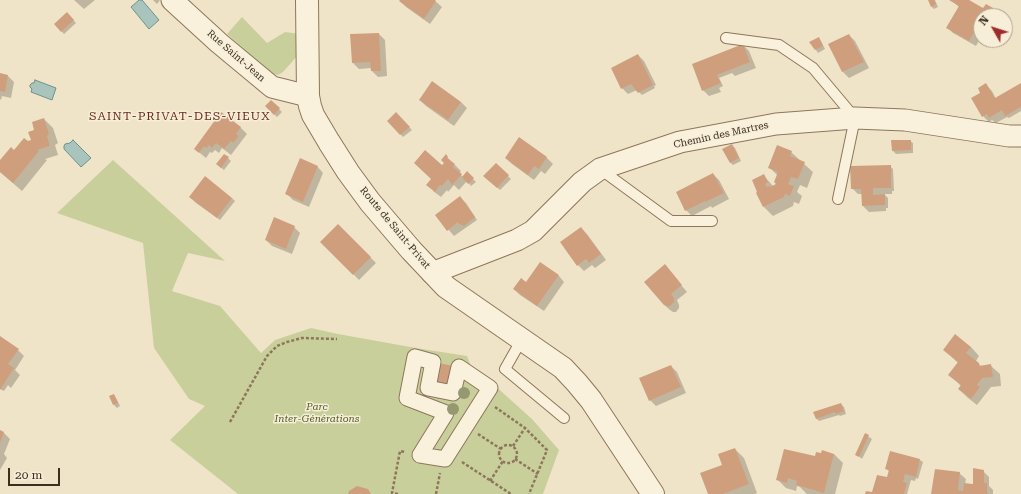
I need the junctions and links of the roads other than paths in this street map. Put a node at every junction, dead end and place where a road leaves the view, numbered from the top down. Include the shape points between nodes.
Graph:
1 (172, 0) edge
2 (307, 0) edge
3 (726, 38) dead end
4 (308, 96) junction
5 (856, 118) junction
6 (1021, 136) edge
7 (600, 169) junction
8 (838, 199) dead end
9 (712, 221) dead end
10 (432, 273) junction
11 (522, 339) junction
12 (564, 418) dead end
13 (442, 459) joint
14 (653, 494) edge

1 - 4 street, Rue Saint-Jean via 272,87
2 - 4 street, Route de Saint-Privat
3 - 5 lane via 779,45 813,68
4 - 10 street, Route de Saint-Privat via 313,114 348,172 370,202
5 - 6 street, Chemin des Martres via 905,120
5 - 7 street, Chemin des Martres via 776,124 680,142
5 - 8 lane
7 - 9 lane via 671,222
7 - 10 street, Chemin des Martres via 582,182 533,231 518,240
10 - 11 street, Route de Saint-Privat via 446,287
11 - 12 lane via 505,369
11 - 14 street, Route de Saint-Privat via 563,368 577,383
13 - 13 street via 445,459 490,388 459,367 453,393 428,388 433,362 414,358 407,398 446,413 420,454

